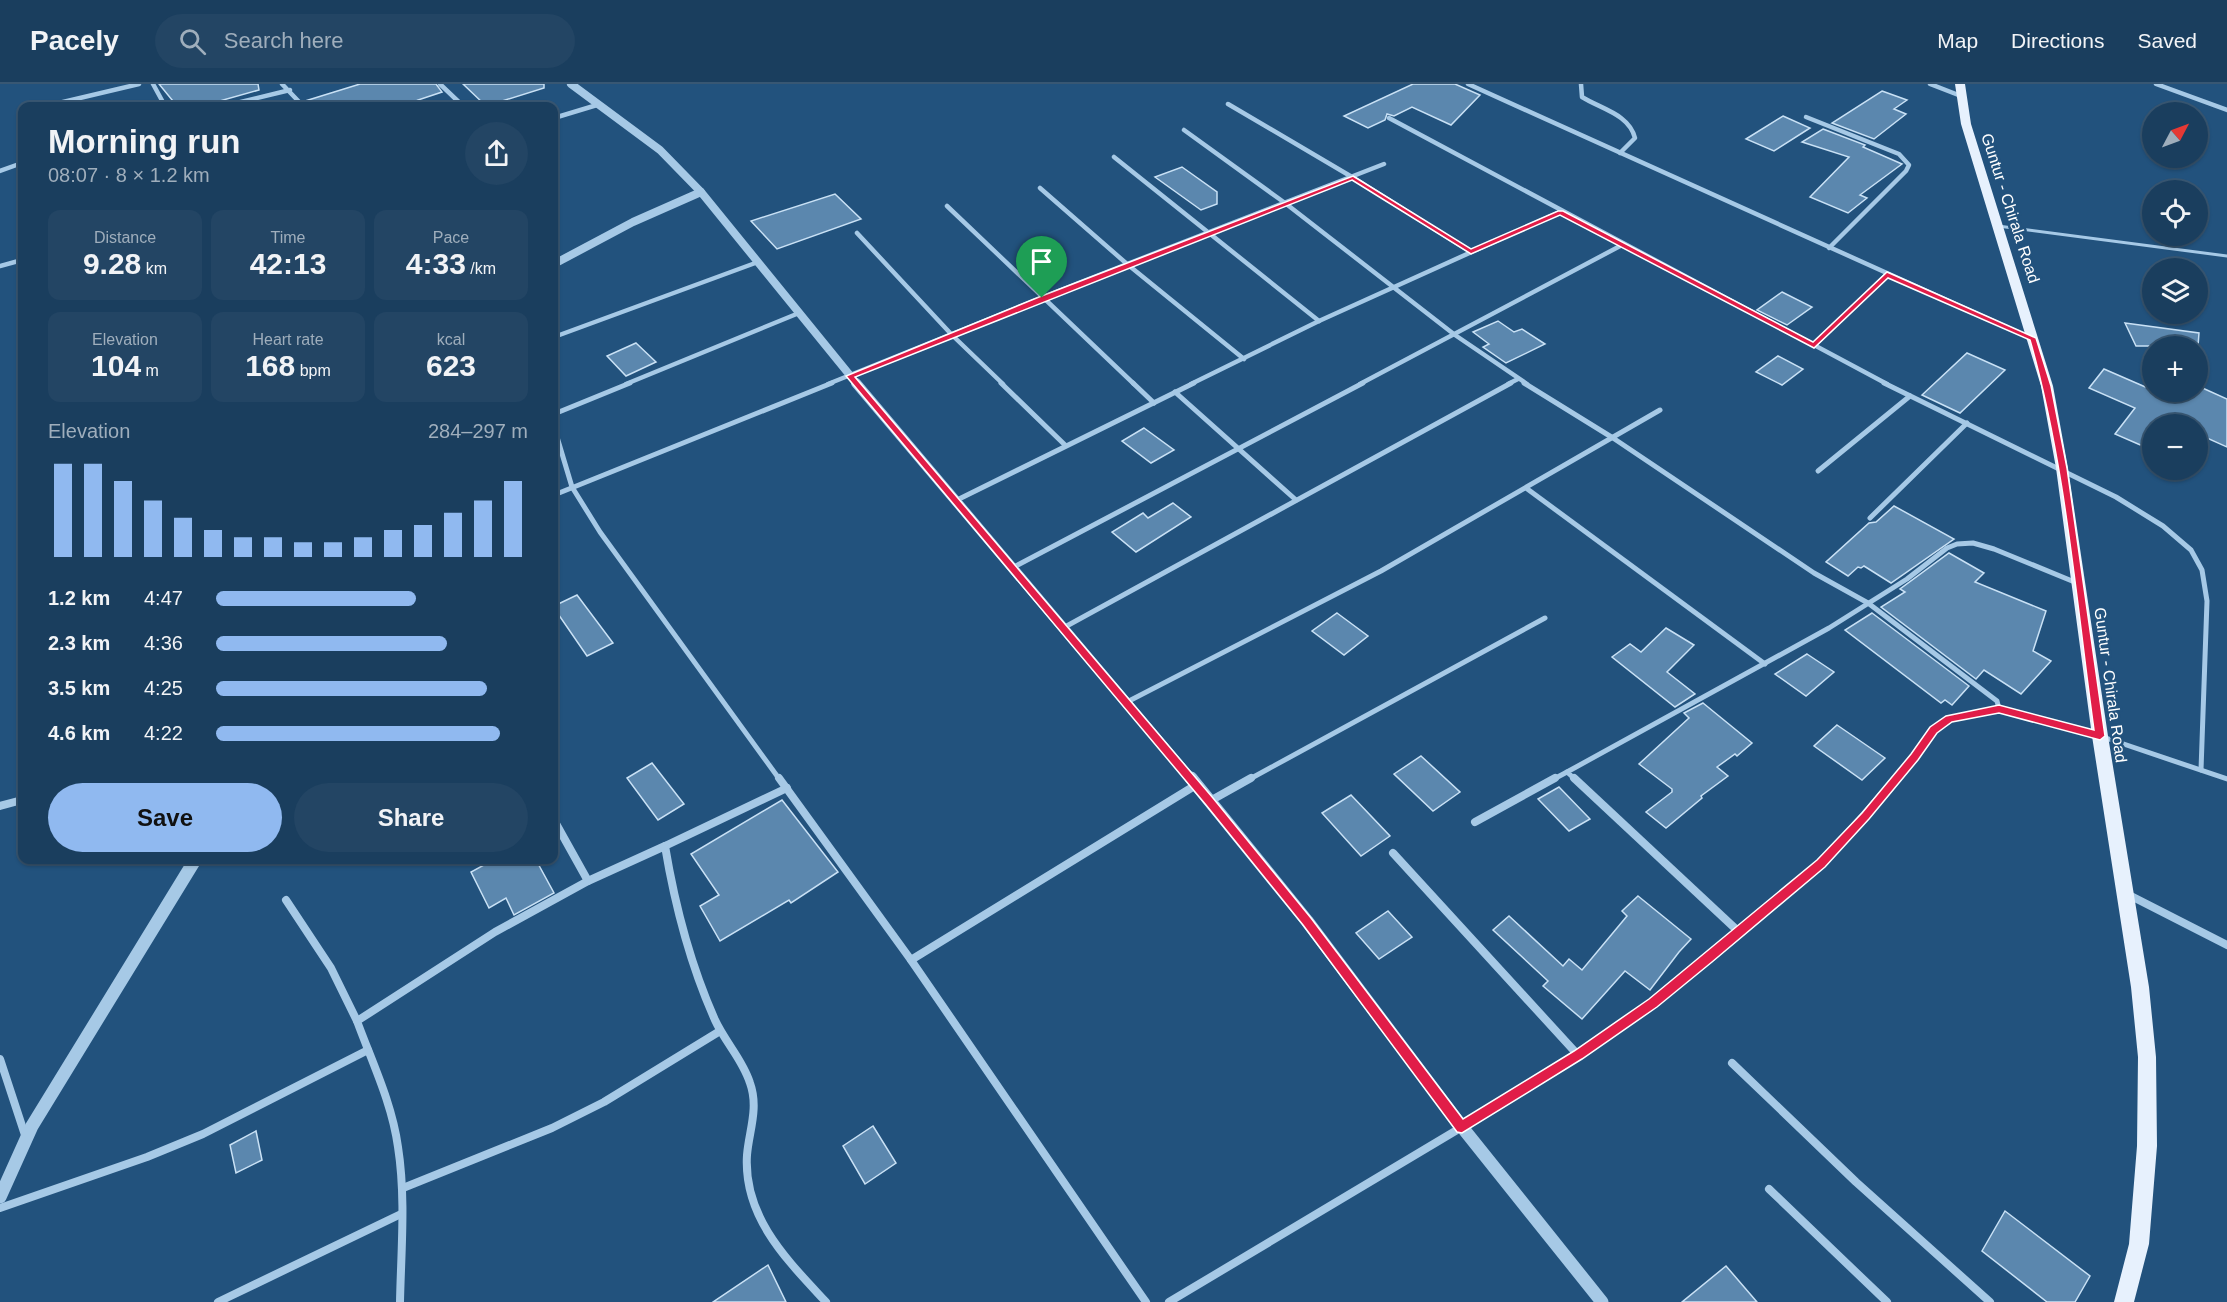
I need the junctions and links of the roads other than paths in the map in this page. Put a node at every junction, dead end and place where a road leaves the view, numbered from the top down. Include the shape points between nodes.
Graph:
1 (139, 84) edge
2 (153, 84) edge
3 (282, 84) edge
4 (440, 84) edge
5 (571, 84) edge
6 (1468, 84) edge
7 (1581, 84) edge
8 (1930, 84) edge
9 (2156, 84) edge
10 (290, 90) junction
11 (1961, 90) edge
12 (63, 102) edge
13 (163, 102) edge
14 (240, 102) edge
15 (300, 102) edge
16 (459, 102) edge
17 (1228, 104) dead end
18 (597, 105) junction
19 (2227, 110) edge
20 (558, 117) edge
21 (1806, 117) dead end
22 (1389, 118) dead end
23 (1184, 130) dead end
24 (1620, 153) junction
25 (1114, 157) dead end
26 (18, 165) edge
27 (1384, 165) dead end
28 (0, 171) edge
29 (1353, 177) junction
30 (1040, 188) dead end
31 (701, 192) junction
32 (1286, 203) junction
33 (946, 206) dead end
34 (1560, 212) junction
35 (1998, 226) junction
36 (1210, 232) junction
37 (857, 233) dead end
38 (1622, 245) junction
39 (1829, 248) junction
40 (1471, 252) junction
41 (2227, 256) edge
42 (18, 261) edge
43 (558, 262) edge
44 (758, 262) junction
45 (1127, 264) junction
46 (0, 266) edge
47 (1887, 274) junction
48 (1394, 288) junction
49 (1042, 298) junction
50 (799, 313) junction
51 (1319, 321) junction
52 (1455, 335) junction
53 (952, 336) junction
54 (558, 337) edge
55 (2034, 339) junction
56 (1814, 346) junction
57 (1244, 359) junction
58 (850, 376) junction
59 (1518, 379) junction
60 (1176, 392) junction
61 (1910, 396) junction
62 (1154, 403) junction
63 (1660, 410) dead end
64 (558, 412) edge
65 (1967, 423) junction
66 (1613, 438) junction
67 (558, 440) edge
68 (1065, 445) junction
69 (1239, 449) junction
70 (2062, 468) junction
71 (1818, 471) dead end
72 (572, 487) junction
73 (1526, 488) junction
74 (558, 493) edge
75 (1296, 500) junction
76 (955, 501) junction
77 (1870, 518) dead end
78 (1012, 568) junction
79 (2079, 584) junction
80 (1868, 603) junction
81 (1545, 618) dead end
82 (1064, 628) junction
83 (1766, 664) junction
84 (1127, 702) junction
85 (1999, 709) junction
86 (2100, 736) junction
87 (2201, 770) junction
88 (1567, 771) junction
89 (2227, 779) edge
90 (1196, 785) junction
91 (787, 788) junction
92 (18, 801) edge
93 (1210, 801) junction
94 (0, 806) edge
95 (1475, 822) dead end
96 (558, 827) edge
97 (665, 846) junction
98 (1393, 853) dead end
99 (193, 864) edge
100 (588, 881) junction
101 (2126, 893) junction
102 (286, 900) dead end
103 (1739, 932) junction
104 (2227, 945) edge
105 (911, 960) junction
106 (357, 1021) junction
107 (720, 1031) junction
108 (368, 1050) junction
109 (1578, 1055) junction
110 (0, 1059) edge
111 (1732, 1063) dead end
112 (1462, 1127) junction
113 (26, 1139) junction
114 (403, 1188) junction
115 (1769, 1189) dead end
116 (0, 1197) edge
117 (0, 1208) edge
118 (400, 1214) junction
119 (218, 1302) edge
120 (400, 1302) edge
121 (826, 1302) edge
122 (1146, 1302) edge
123 (1169, 1302) edge
124 (1602, 1302) edge
125 (1887, 1302) edge
126 (1990, 1302) edge
127 (2124, 1302) edge

1 - 12 street
2 - 13 street
3 - 10 street
4 - 16 street
5 - 18 street
6 - 24 street
7 - 24 street via 1582,97 1629,122 1635,130 1635,138
8 - 11 street
9 - 19 street
10 - 14 street
10 - 15 street
11 - 35 main road, Guntur - Chirala Road via 1966,124
17 - 29 street
18 - 20 street
18 - 31 street via 660,150
21 - 39 street via 1899,154 1909,165
22 - 34 street
23 - 32 street
24 - 39 street
25 - 36 street
26 - 28 street
27 - 29 street
29 - 32 street
29 - 40 street
30 - 45 street
31 - 43 street via 624,226
31 - 44 street
32 - 36 street
32 - 48 street
33 - 49 street
34 - 38 street
34 - 40 street
35 - 41 lane
35 - 55 main road, Guntur - Chirala Road
36 - 45 street
36 - 51 street
37 - 53 street
38 - 52 street
38 - 56 street
39 - 47 street
40 - 48 street
42 - 46 street
44 - 50 street
44 - 54 street
45 - 49 street
45 - 57 street
47 - 55 street
47 - 56 street
48 - 51 street
48 - 52 street
49 - 53 street
49 - 62 street
50 - 58 street
50 - 64 street
51 - 57 street
52 - 59 street
52 - 69 street
53 - 58 street
53 - 68 street
55 - 70 main road, Guntur - Chirala Road
56 - 61 street
57 - 60 street
58 - 72 street
58 - 76 street
59 - 66 street
59 - 75 street
60 - 62 street
60 - 69 street
61 - 65 street
61 - 71 street
62 - 68 street
63 - 66 street
65 - 70 street
65 - 77 street
66 - 73 street
66 - 80 street via 1814,573
67 - 72 street
68 - 76 street
69 - 75 street
69 - 78 street
70 - 79 main road, Guntur - Chirala Road
70 - 87 street via 2129,503 2186,545 2199,561 2207,601
72 - 74 street
72 - 91 street via 600,532
73 - 83 street
73 - 84 street via 1381,571
75 - 82 street
76 - 78 street
78 - 82 street
79 - 80 street via 1994,549 1957,544
79 - 86 main road, Guntur - Chirala Road
80 - 83 street
80 - 85 street via 1997,701
81 - 93 street
82 - 84 street
83 - 88 street
84 - 90 street
85 - 86 street
85 - 103 street via 1949,718 1933,730 1915,757 1821,864
86 - 87 street
86 - 101 main road, Guntur - Chirala Road
87 - 89 street
88 - 95 street
88 - 103 street
90 - 93 street
90 - 105 street
91 - 97 street
91 - 105 street
92 - 94 street
93 - 112 street via 1307,921
96 - 100 street
97 - 100 street
97 - 107 street via 683,935 695,975
98 - 109 street
99 - 113 street
100 - 106 street via 495,932
101 - 104 street
101 - 127 main road, Guntur - Chirala Road via 2140,987 2148,1146 2139,1244
102 - 106 street via 331,968
103 - 109 street via 1653,1003
105 - 122 street
106 - 108 street
107 - 114 street via 604,1102
107 - 121 street via 753,1089 746,1182 754,1211 768,1234
108 - 114 street via 388,1104
108 - 117 street via 254,1110 148,1157
109 - 112 street
110 - 113 street
111 - 126 street via 1856,1182
112 - 123 street
112 - 124 street
113 - 116 street
114 - 118 street
115 - 125 street
118 - 119 street
118 - 120 street

